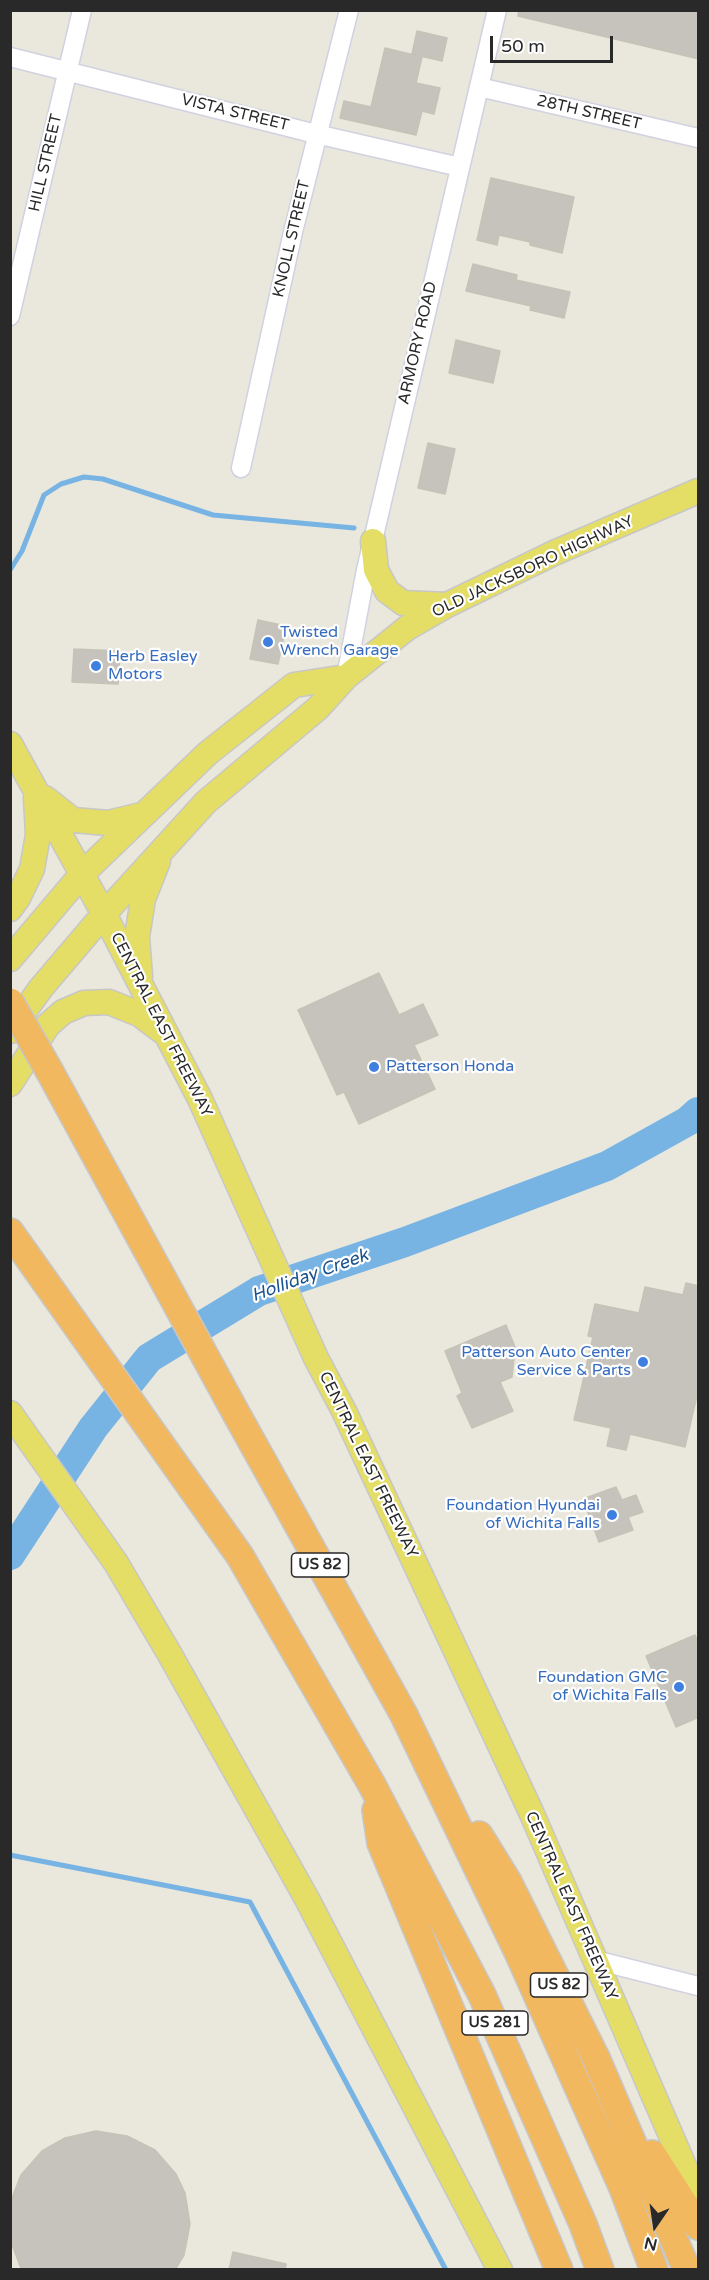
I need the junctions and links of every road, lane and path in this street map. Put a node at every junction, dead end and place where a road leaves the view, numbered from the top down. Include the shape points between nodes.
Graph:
1 (82, 10) edge
2 (349, 10) edge
3 (497, 10) edge
4 (10, 57) edge
5 (68, 70) junction
6 (479, 87) junction
7 (316, 134) junction
8 (699, 138) edge
9 (460, 167) junction
10 (10, 316) edge
11 (241, 468) dead end
12 (699, 491) edge
13 (373, 541) junction
14 (447, 605) junction
15 (346, 677) junction
16 (10, 744) edge
17 (36, 791) junction
18 (141, 815) junction
19 (163, 848) junction
20 (82, 874) junction
21 (10, 909) edge
22 (104, 914) junction
23 (10, 959) edge
24 (140, 985) junction
25 (10, 1002) edge
26 (10, 1031) edge
27 (165, 1034) junction
28 (10, 1084) edge
29 (10, 1232) edge
30 (10, 1413) edge
31 (404, 1715) junction
32 (372, 1785) junction
33 (595, 1960) junction
34 (699, 1986) edge
35 (596, 2058) junction
36 (699, 2198) edge
37 (699, 2226) edge
38 (500, 2270) edge
39 (559, 2270) edge
40 (600, 2270) edge
41 (654, 2270) edge
42 (687, 2270) edge

1 - 5 street, HILL STREET
2 - 7 street, KNOLL STREET
3 - 6 street, ARMORY ROAD
4 - 5 street, VISTA STREET
5 - 7 street, VISTA STREET
5 - 10 street, HILL STREET
6 - 8 street, 28TH STREET
6 - 9 street, ARMORY ROAD
7 - 9 street, VISTA STREET
7 - 11 street, KNOLL STREET
9 - 13 street, ARMORY ROAD
12 - 14 main road, OLD JACKSBORO HIGHWAY via 554,553
13 - 14 main road via 376,570 387,591 402,603
13 - 15 street, ARMORY ROAD
14 - 15 main road, OLD JACKSBORO HIGHWAY via 407,628
15 - 18 main road via 294,685 208,753
15 - 19 main road, OLD JACKSBORO HIGHWAY via 318,708 206,802
16 - 17 main road, CENTRAL EAST FREEWAY
17 - 18 main road via 73,820 108,823
17 - 20 main road, CENTRAL EAST FREEWAY
17 - 21 main road via 38,836 32,869
18 - 20 main road
19 - 22 main road, OLD JACKSBORO HIGHWAY
19 - 24 main road via 143,899 137,937
20 - 22 main road, CENTRAL EAST FREEWAY
20 - 23 main road
22 - 24 main road, CENTRAL EAST FREEWAY
22 - 26 main road, OLD JACKSBORO HIGHWAY
24 - 27 main road, CENTRAL EAST FREEWAY
25 - 31 highway, US 82, bridge
27 - 28 main road via 139,1014 109,1002 84,1003 63,1012 48,1025
27 - 33 main road, CENTRAL EAST FREEWAY via 200,1099
29 - 32 highway via 240,1556
30 - 38 main road via 116,1563 169,1653 307,1899
31 - 35 highway, US 82 via 508,1882
31 - 41 highway, US 281 via 519,1954 623,2188
32 - 39 highway via 381,1843
32 - 40 highway, US 281 via 482,1995
33 - 34 street
33 - 36 main road, CENTRAL EAST FREEWAY
35 - 37 highway
35 - 42 highway, US 82

